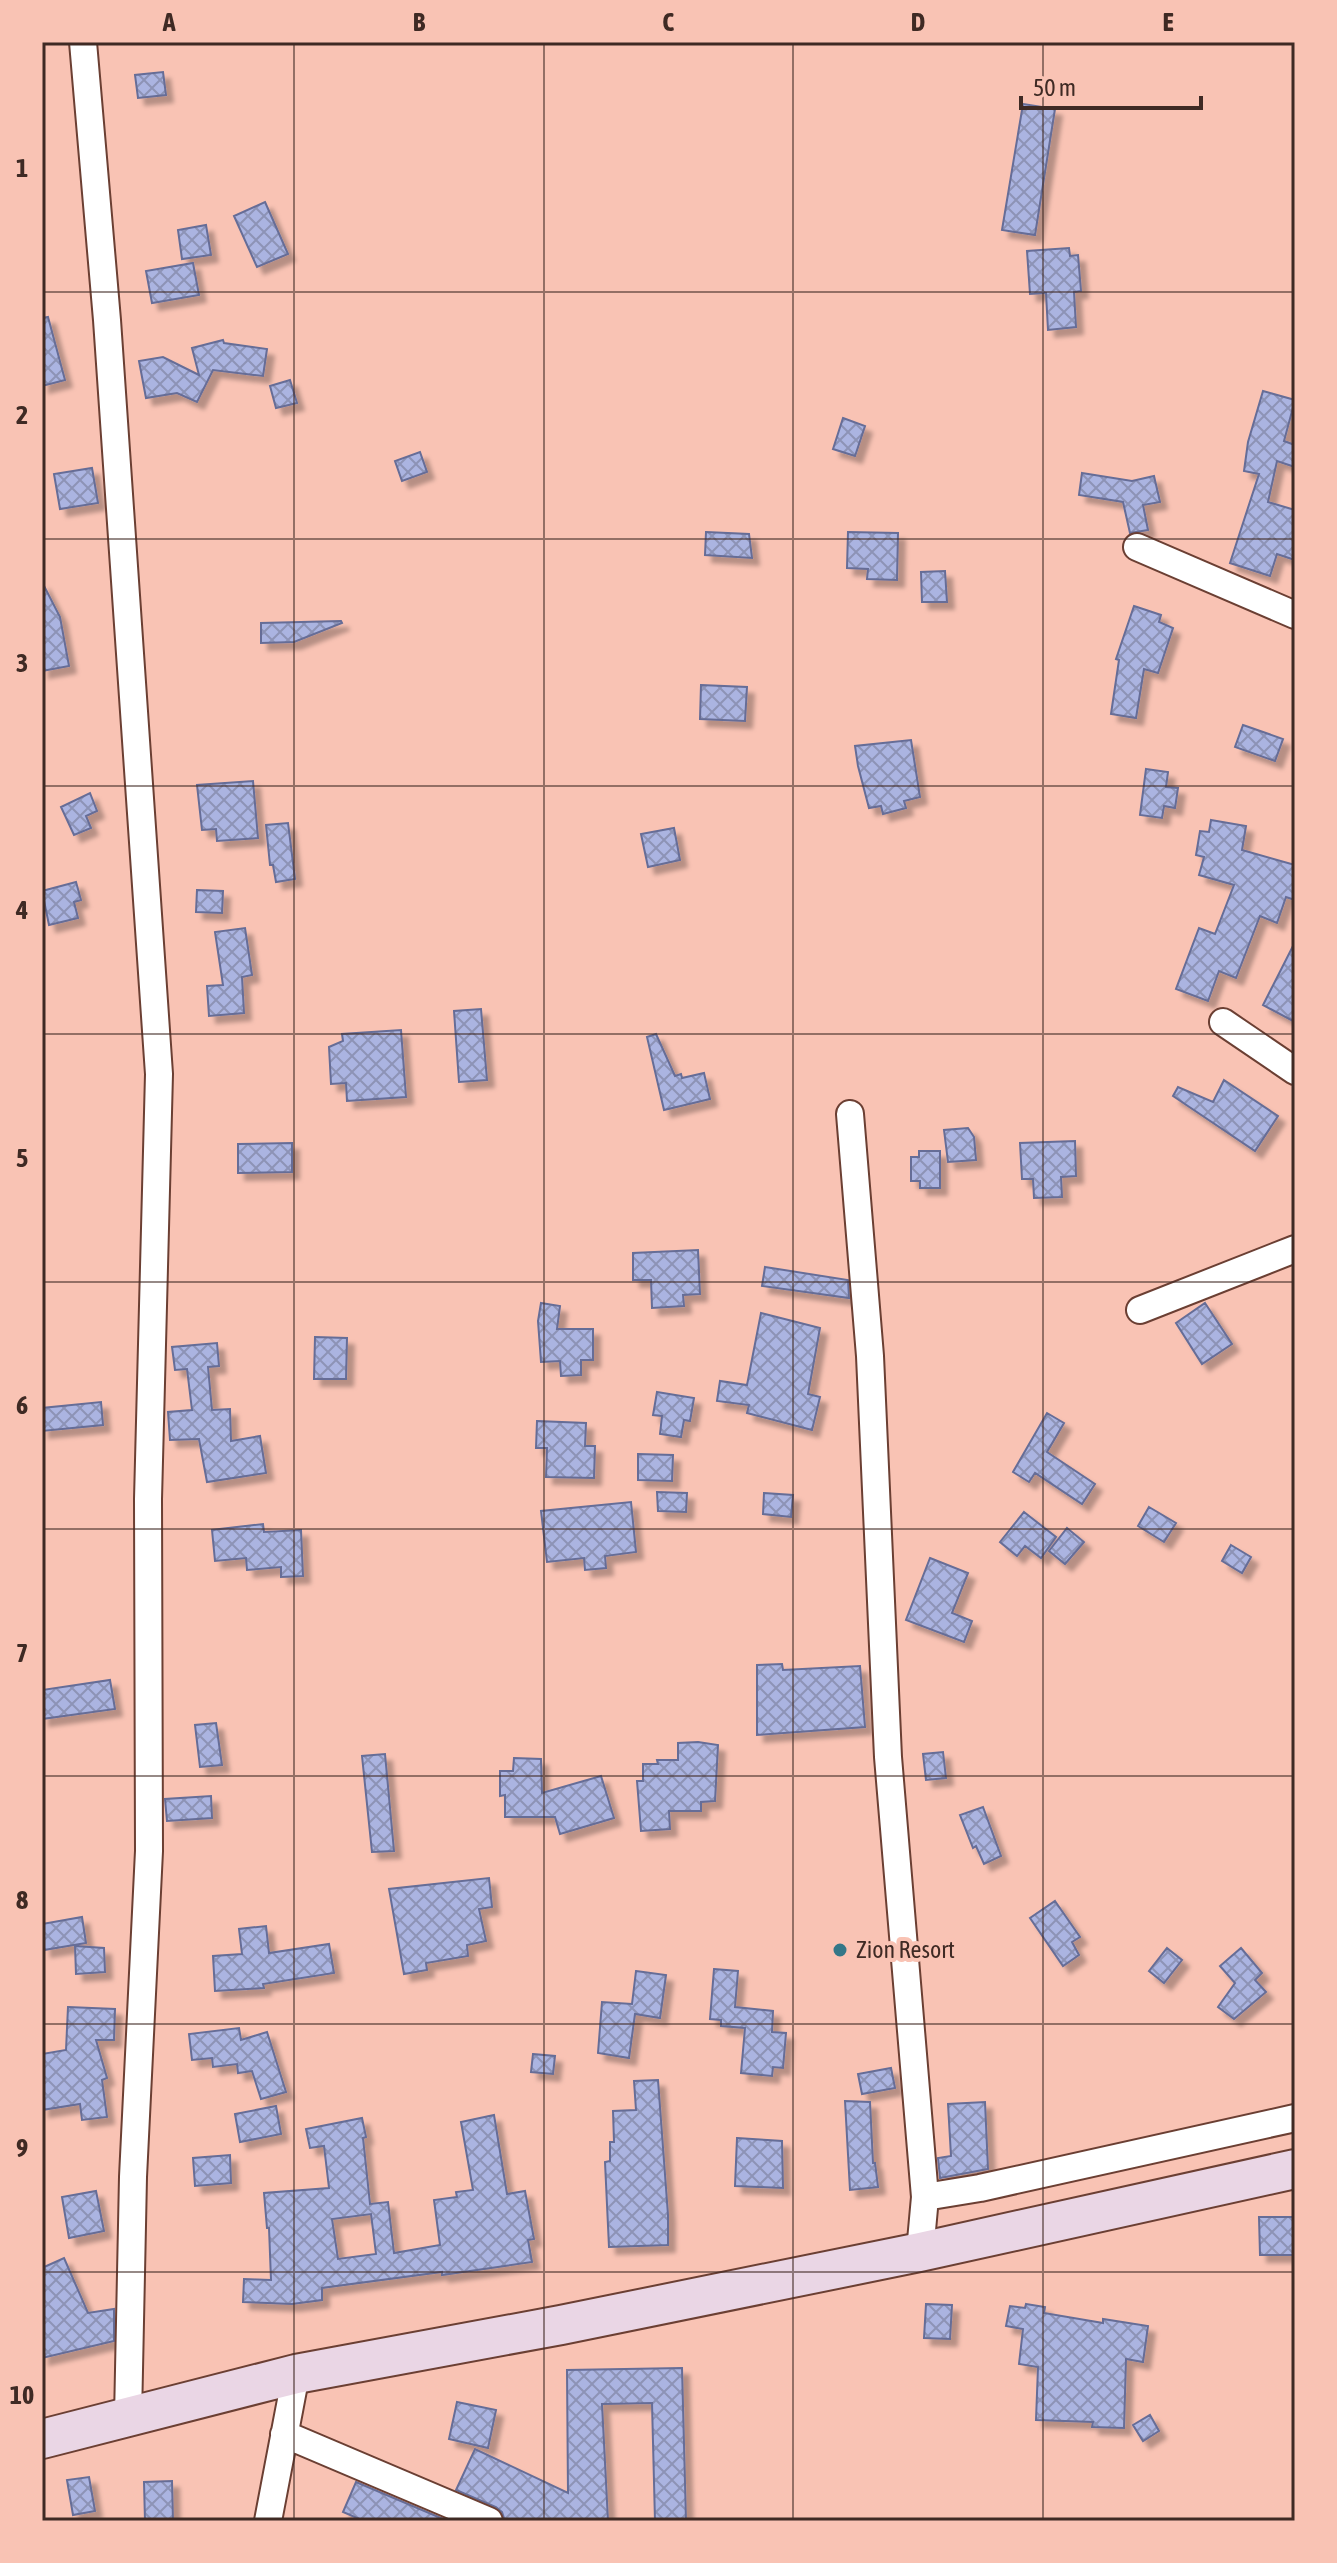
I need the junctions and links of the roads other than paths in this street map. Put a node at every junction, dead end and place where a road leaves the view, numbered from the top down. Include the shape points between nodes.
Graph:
1 (83, 42) edge
2 (1137, 547) dead end
3 (1295, 615) edge
4 (1223, 1022) dead end
5 (1295, 1071) edge
6 (850, 1114) dead end
7 (1295, 1249) edge
8 (1140, 1310) dead end
9 (1295, 2118) edge
10 (1295, 2169) edge
11 (925, 2197) junction
12 (920, 2252) junction
13 (296, 2374) junction
14 (128, 2418) junction
15 (284, 2434) junction
16 (42, 2439) edge
17 (268, 2521) edge
18 (489, 2521) edge

1 - 14 street via 159,1074 148,1499 149,1851
2 - 3 street
4 - 5 street
6 - 11 street via 870,1356 888,1757
7 - 8 street
9 - 11 street
10 - 12 street
11 - 12 street
12 - 13 street
13 - 14 street
13 - 15 street
14 - 16 street
15 - 17 street
15 - 18 street

